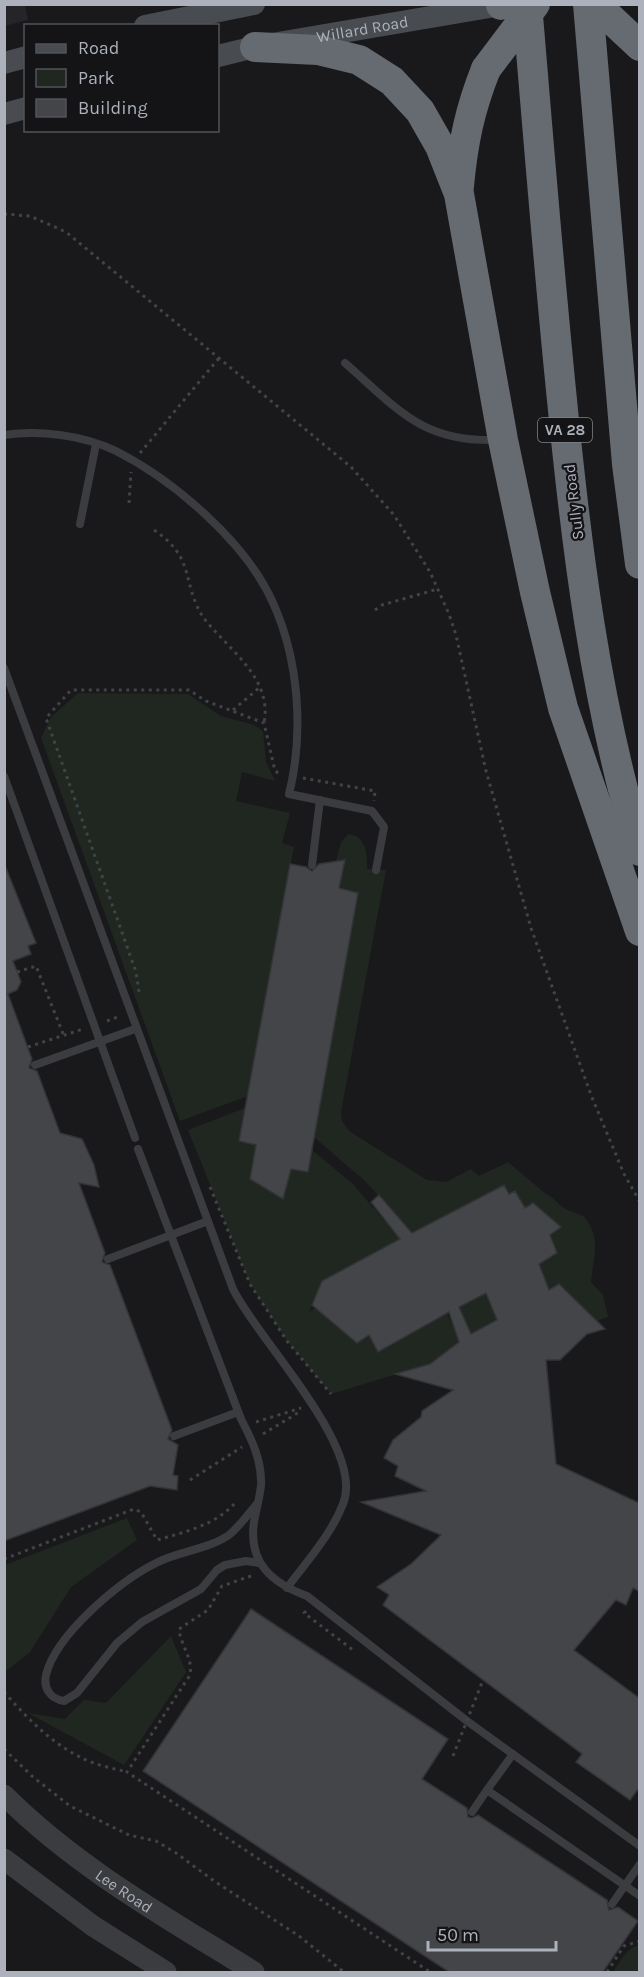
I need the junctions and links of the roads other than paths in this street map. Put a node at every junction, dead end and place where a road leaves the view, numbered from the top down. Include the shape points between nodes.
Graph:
1 (254, 4) edge
2 (535, 4) edge
3 (589, 4) edge
4 (503, 5) edge
5 (155, 24) edge
6 (639, 45) edge
7 (255, 47) junction
8 (219, 56) edge
9 (24, 58) edge
10 (4, 63) edge
11 (24, 109) edge
12 (4, 114) edge
13 (459, 195) junction
14 (345, 363) dead end
15 (4, 435) edge
16 (503, 440) junction
17 (96, 444) junction
18 (80, 524) dead end
19 (639, 564) edge
20 (4, 668) edge
21 (4, 776) edge
22 (320, 800) junction
23 (639, 851) edge
24 (312, 865) dead end
25 (376, 870) dead end
26 (639, 931) edge
27 (135, 1029) junction
28 (101, 1041) junction
29 (35, 1065) dead end
30 (135, 1138) dead end
31 (138, 1149) dead end
32 (207, 1221) junction
33 (171, 1236) junction
34 (108, 1259) dead end
35 (238, 1412) junction
36 (174, 1436) dead end
37 (257, 1504) junction
38 (259, 1563) junction
39 (288, 1588) junction
40 (513, 1754) junction
41 (487, 1790) junction
42 (4, 1795) edge
43 (472, 1812) dead end
44 (639, 1846) edge
45 (4, 1859) edge
46 (639, 1864) edge
47 (4, 1867) edge
48 (26, 1876) junction
49 (626, 1887) junction
50 (639, 1896) edge
51 (612, 1904) dead end
52 (166, 1972) edge
53 (254, 1972) edge

1 - 5 main road
2 - 13 highway, bridge via 486,69 469,112
3 - 6 highway
3 - 19 highway via 624,431
4 - 7 main road, Willard Road
4 - 23 highway, Sully Road / VA 28 via 558,363 578,546 600,682
7 - 8 main road, Willard Road
7 - 13 highway via 318,50 359,60 392,81 420,111 441,146
9 - 10 main road
11 - 12 main road
13 - 16 highway
14 - 16 lane via 421,427 462,440
15 - 17 lane via 47,434
16 - 26 highway via 563,708
17 - 18 lane
17 - 22 lane via 135,462 192,504 248,562 273,603 287,642 294,679 297,735 289,794
20 - 27 lane
21 - 28 lane
22 - 24 lane
22 - 25 lane via 372,811 384,827
27 - 28 lane
27 - 32 lane
28 - 29 lane
28 - 30 lane
31 - 33 lane
32 - 33 lane
32 - 39 lane via 239,1302 312,1402 333,1440 345,1473 344,1502 338,1517
33 - 34 lane
33 - 35 lane
35 - 36 lane
35 - 37 lane via 260,1467
37 - 38 lane via 252,1539
37 - 38 lane via 231,1533 157,1563 93,1610 49,1667 49,1693 64,1701 77,1693 117,1643 170,1604 201,1589 217,1570 236,1562
38 - 39 lane via 273,1580
39 - 40 lane via 307,1596
40 - 41 lane
40 - 44 lane
41 - 43 lane
41 - 49 lane
42 - 53 street, Lee Road via 68,1852
45 - 48 street
46 - 49 lane
47 - 48 street
48 - 52 street via 93,1926
49 - 50 lane
49 - 51 lane

